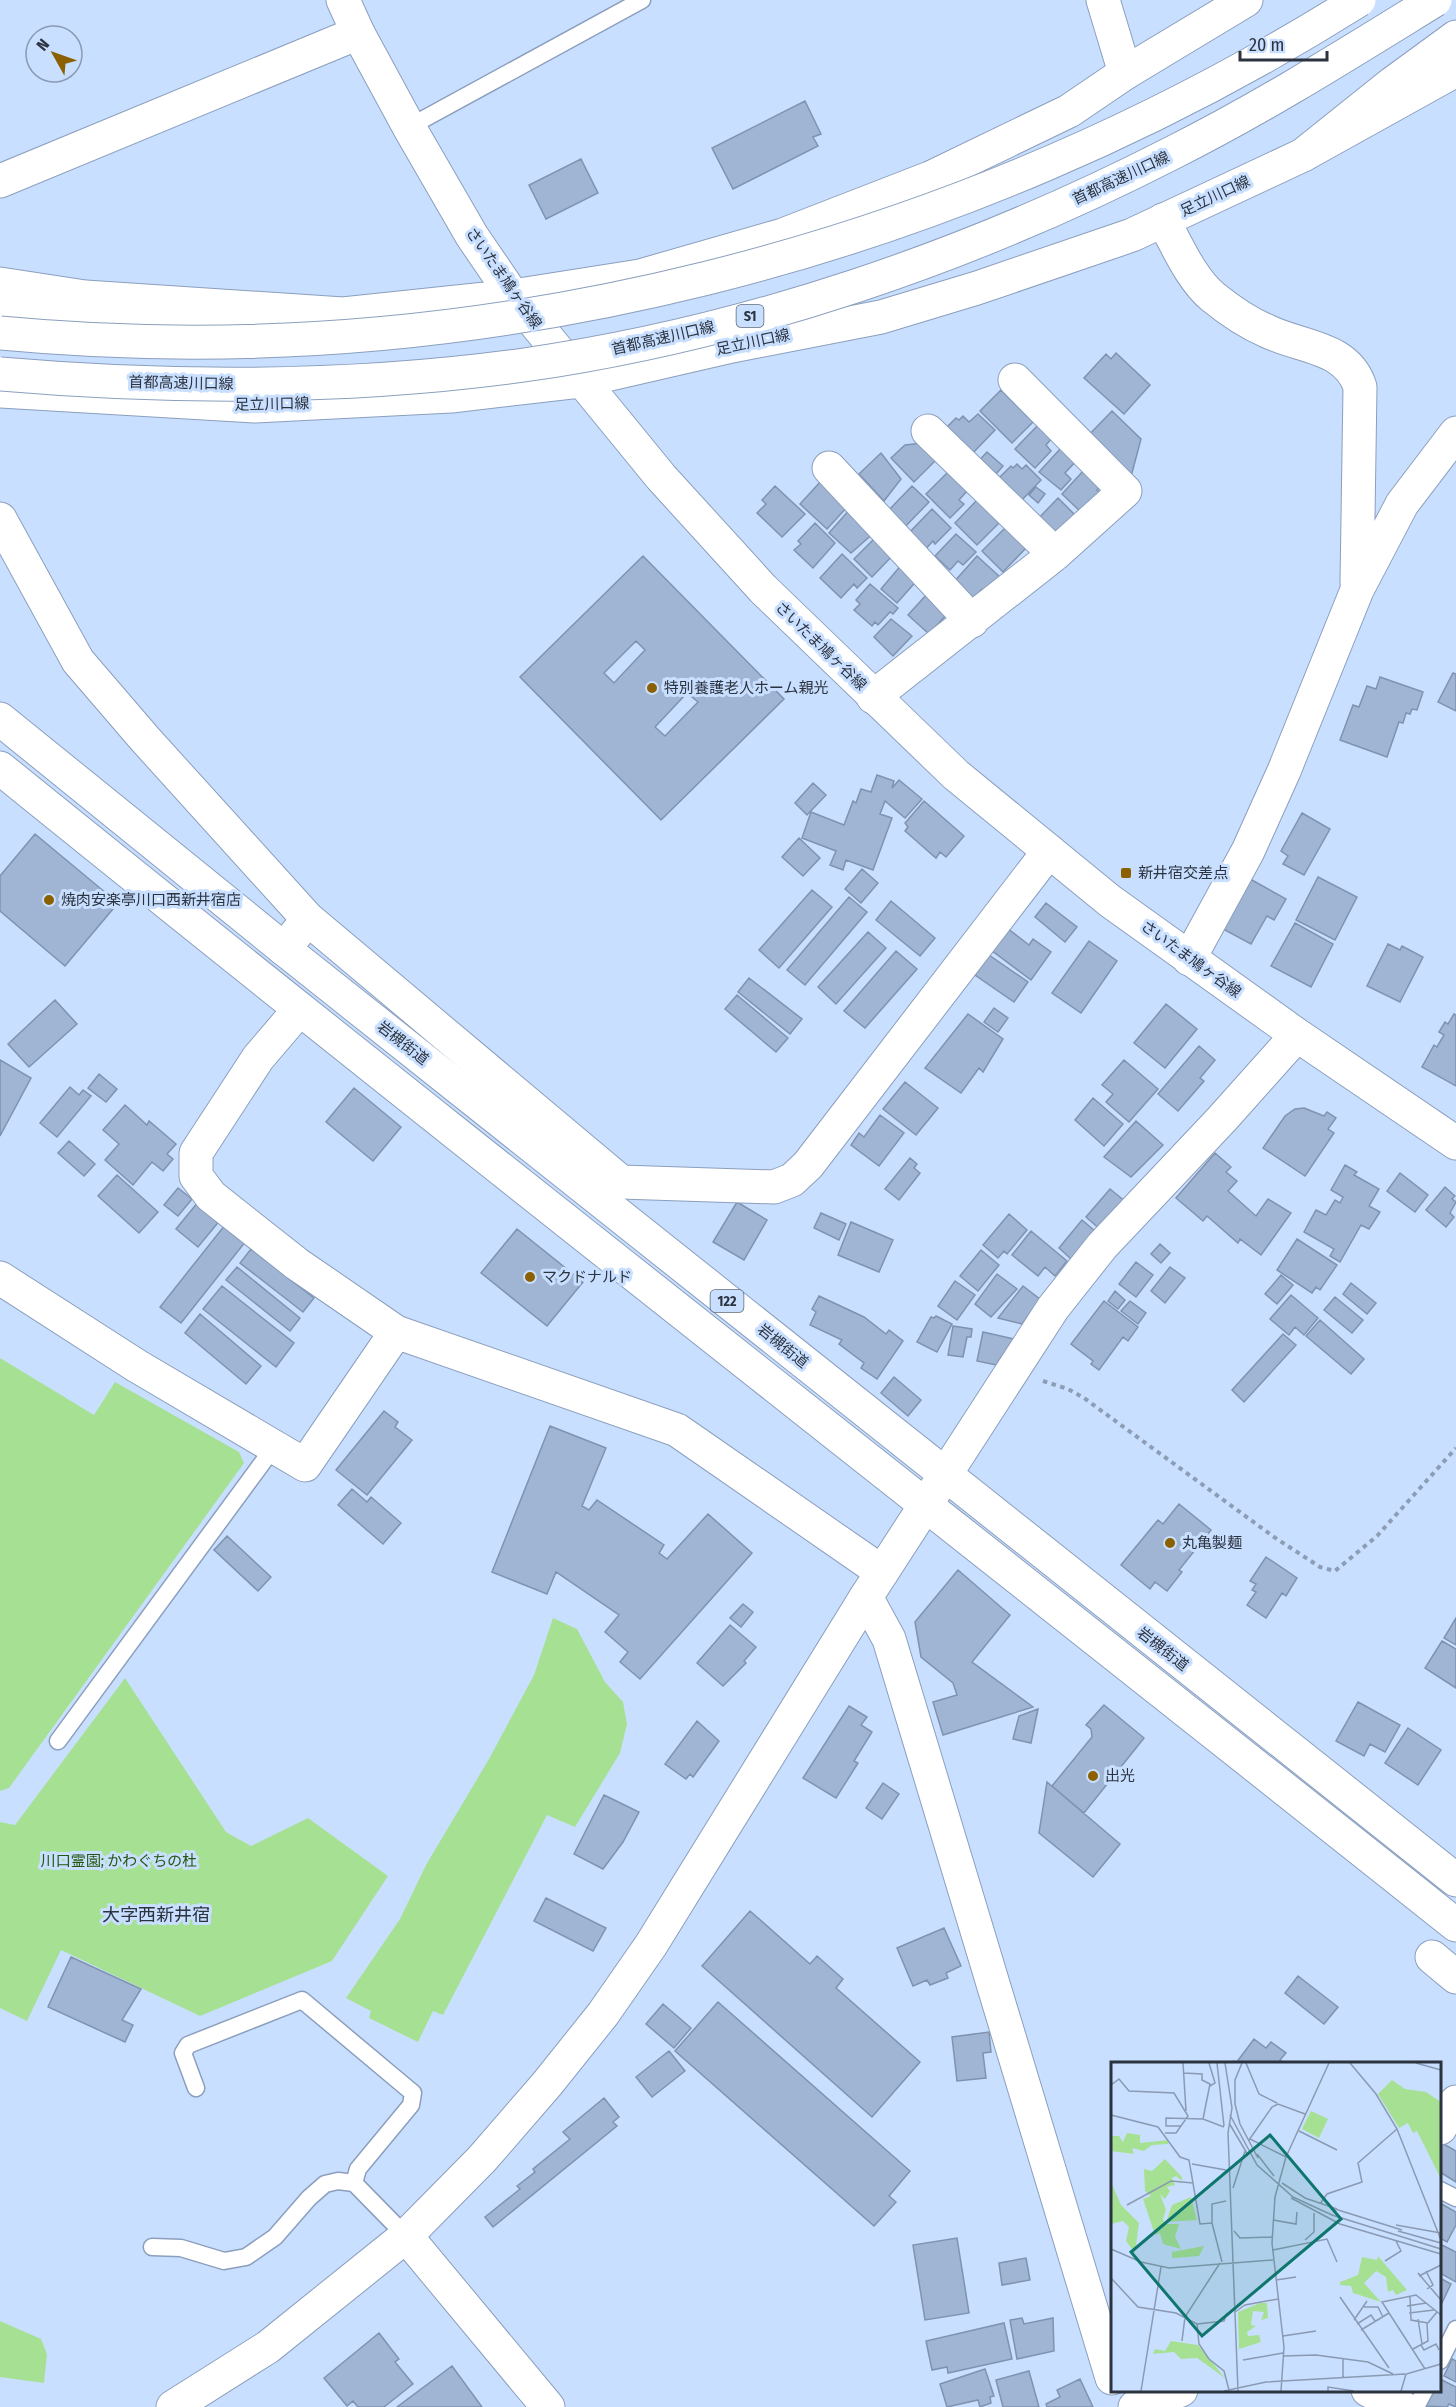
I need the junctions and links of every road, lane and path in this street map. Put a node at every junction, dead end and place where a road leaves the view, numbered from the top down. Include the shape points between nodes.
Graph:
1 (343, 0) edge
2 (642, 0) edge
3 (1103, 0) edge
4 (1246, 0) edge
5 (1359, 0) edge
6 (1435, 0) edge
7 (358, 33) junction
8 (1456, 37) edge
9 (1456, 70) edge
10 (1125, 73) junction
11 (409, 127) junction
12 (1303, 155) junction
13 (0, 181) edge
14 (1163, 220) junction
15 (0, 284) edge
16 (513, 296) junction
17 (0, 305) edge
18 (0, 333) edge
19 (387, 333) junction
20 (0, 374) edge
21 (1015, 380) dead end
22 (580, 381) junction
23 (0, 391) edge
24 (928, 431) dead end
25 (1456, 433) edge
26 (829, 468) dead end
27 (0, 519) edge
28 (1055, 554) junction
29 (1357, 590) junction
30 (972, 621) junction
31 (873, 697) junction
32 (0, 719) edge
33 (0, 768) edge
34 (1049, 851) junction
35 (308, 920) junction
36 (284, 949) junction
37 (1189, 959) junction
38 (299, 1010) junction
39 (1297, 1035) junction
40 (1456, 1143) edge
41 (612, 1192) junction
42 (0, 1278) edge
43 (396, 1332) junction
44 (1013, 1372) junction
45 (274, 1447) junction
46 (1456, 1448) edge
47 (944, 1476) junction
48 (926, 1503) junction
49 (874, 1584) junction
50 (58, 1741) dead end
51 (1456, 1880) edge
52 (1456, 1925) edge
53 (196, 2088) dead end
54 (1456, 2102) edge
55 (1441, 2126) edge
56 (354, 2183) junction
57 (1441, 2190) edge
58 (1456, 2198) edge
59 (406, 2236) junction
60 (152, 2247) dead end
61 (1456, 2329) edge
62 (1441, 2359) edge
63 (1111, 2371) edge
64 (1116, 2392) edge
65 (1178, 2392) edge
66 (1370, 2392) edge
67 (1424, 2392) edge
68 (173, 2407) edge
69 (548, 2407) edge
70 (1121, 2407) edge
71 (1135, 2407) edge
72 (1402, 2407) edge
73 (1416, 2407) edge

1 - 7 main road, さいたま鳩ヶ谷線
2 - 11 lane
3 - 10 main road
4 - 10 main road
5 - 19 main road, bridge via 1207,88 1077,152 908,218 785,259 657,291 559,311
6 - 20 main road, 首都高速川口線 / S1, bridge via 1174,153 1036,218 840,289 721,324 612,350 523,365 325,383 185,385
7 - 11 main road, さいたま鳩ヶ谷線
7 - 13 main road
8 - 12 main road
9 - 12 main road, 足立川口線
10 - 16 main road via 1069,111 930,178 783,235 640,276
11 - 16 main road, さいたま鳩ヶ谷線 via 472,236
12 - 14 main road, 足立川口線
14 - 22 main road, 足立川口線 via 1132,235 881,317
14 - 29 main road via 1211,295 1267,332 1342,358 1356,373 1360,387
15 - 16 main road via 85,297 343,314
16 - 22 main road, さいたま鳩ヶ谷線
17 - 19 main road, bridge via 59,315
18 - 19 main road, bridge via 124,342
21 - 28 main road via 1125,491
22 - 23 main road, 足立川口線 via 451,396 255,406
22 - 31 main road, さいたま鳩ヶ谷線 via 763,589
24 - 28 main road
25 - 29 main road via 1402,504
26 - 30 main road
27 - 35 main road via 78,661
28 - 30 main road
29 - 37 main road via 1280,781 1248,851
30 - 31 main road
31 - 34 main road, さいたま鳩ヶ谷線 via 956,776
32 - 36 main road, 岩槻街道 / 122
33 - 38 main road, 122
34 - 37 main road, さいたま鳩ヶ谷線
34 - 41 main road via 792,1180 774,1187
35 - 36 main road
35 - 41 main road
36 - 41 main road, 岩槻街道 / 122
37 - 39 main road, さいたま鳩ヶ谷線
38 - 43 main road via 258,1058 196,1153 196,1176 211,1196 297,1264
38 - 48 main road, 122
39 - 40 main road, さいたま鳩ヶ谷線
39 - 44 main road via 1102,1246 1053,1308
41 - 47 main road, 岩槻街道 / 122
42 - 45 main road
43 - 45 main road via 305,1465
43 - 49 main road via 677,1430
44 - 46 path via 1084,1398 1274,1537 1320,1567 1335,1571 1377,1536
44 - 47 main road
45 - 50 lane
47 - 48 main road
47 - 51 main road, 岩槻街道 / 122
48 - 49 main road
48 - 52 main road, 122
49 - 59 main road via 651,1945 603,2014 489,2150
49 - 63 main road
53 - 56 lane via 183,2053 188,2045 302,2000 413,2093 411,2105 358,2169
54 - 55 main road
56 - 59 lane
56 - 60 lane via 325,2184 275,2236 246,2257 224,2261 181,2248
57 - 58 lane
59 - 68 main road via 268,2347
59 - 69 main road
61 - 62 lane
64 - 70 main road
65 - 71 main road
66 - 72 main road
67 - 73 lane

